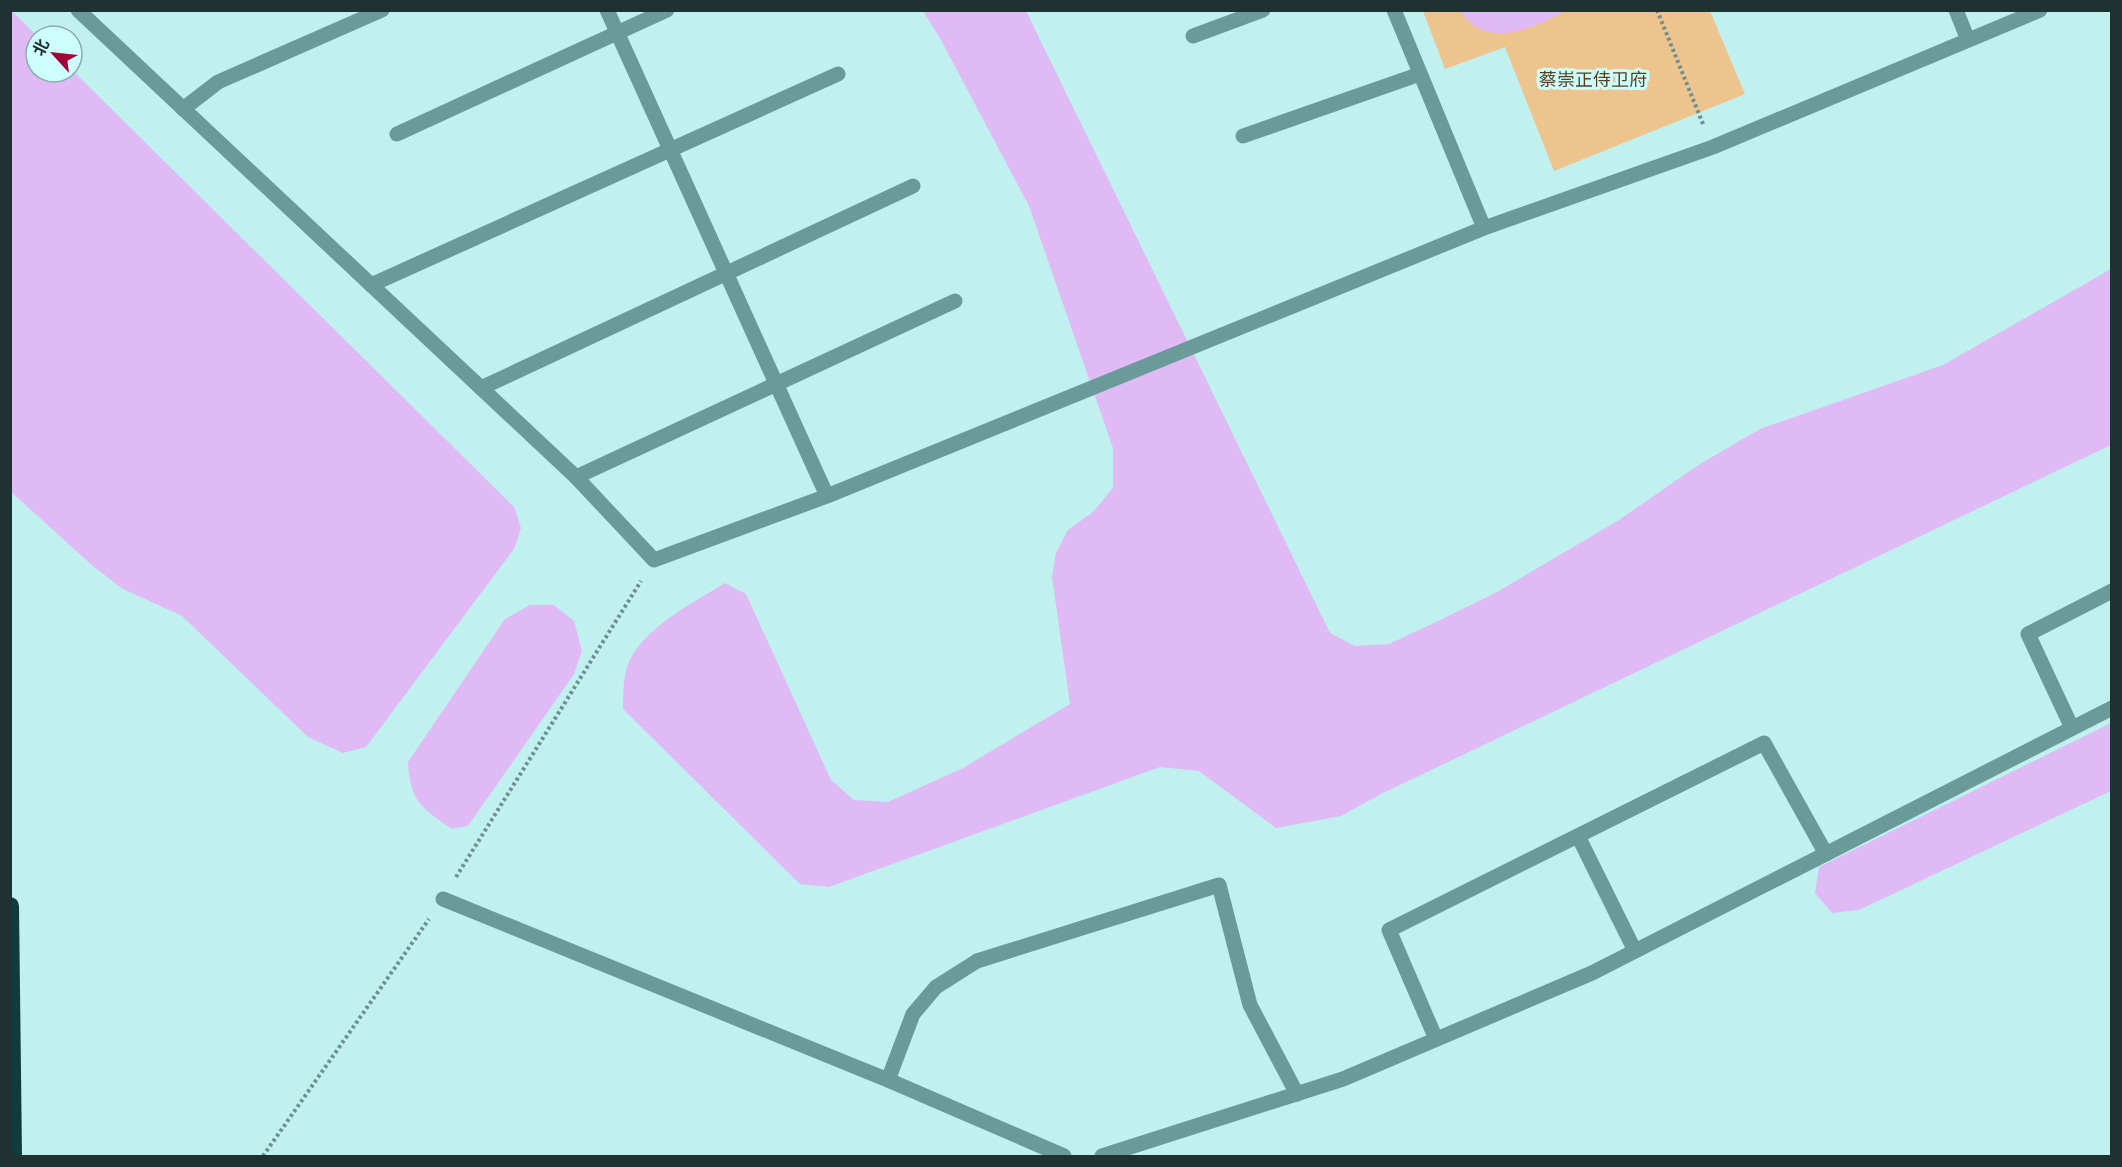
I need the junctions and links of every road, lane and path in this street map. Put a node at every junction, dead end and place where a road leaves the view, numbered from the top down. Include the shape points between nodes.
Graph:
1 (78, 10) edge
2 (382, 10) edge
3 (607, 10) edge
4 (667, 10) edge
5 (1263, 10) edge
6 (1394, 10) edge
7 (1657, 10) edge
8 (1956, 10) edge
9 (2040, 10) edge
10 (617, 33) junction
11 (1193, 36) dead end
12 (1968, 40) junction
13 (838, 74) dead end
14 (1420, 74) junction
15 (183, 109) junction
16 (397, 134) dead end
17 (1243, 136) dead end
18 (1713, 147) junction
19 (670, 150) junction
20 (913, 186) dead end
21 (1484, 228) junction
22 (726, 273) junction
23 (371, 285) junction
24 (955, 301) dead end
25 (776, 384) junction
26 (481, 388) junction
27 (576, 477) junction
28 (827, 496) junction
29 (654, 560) junction
30 (2112, 591) edge
31 (2112, 708) edge
32 (2072, 728) junction
33 (1578, 836) junction
34 (1826, 854) junction
35 (443, 899) junction
36 (10, 906) edge
37 (1635, 951) junction
38 (1436, 1039) junction
39 (888, 1080) junction
40 (1297, 1094) junction
41 (13, 1156) edge
42 (263, 1156) edge
43 (1064, 1156) edge
44 (1102, 1156) edge

1 - 15 street
2 - 15 street via 218,82
3 - 10 street
4 - 10 street
5 - 11 street
6 - 14 street
7 - 18 path
8 - 12 street
9 - 12 street
10 - 16 street
10 - 19 street
12 - 18 street
13 - 19 street
14 - 17 street
14 - 21 street
15 - 23 street
18 - 21 street
19 - 22 street
19 - 23 street
20 - 22 street
21 - 28 street
22 - 25 street
22 - 26 street
23 - 26 street
24 - 25 street
25 - 27 street
25 - 28 street
26 - 27 street
27 - 29 street
28 - 29 street
29 - 35 path
30 - 32 street via 2028,634
31 - 32 street
32 - 34 street
33 - 34 street via 1764,743
33 - 37 street
33 - 38 street via 1389,930
34 - 37 street
35 - 39 street
35 - 42 path
36 - 41 highway
37 - 38 street
38 - 40 street
39 - 40 street via 913,1014 936,987 977,961 1219,885 1250,1005
39 - 43 street
40 - 44 street

